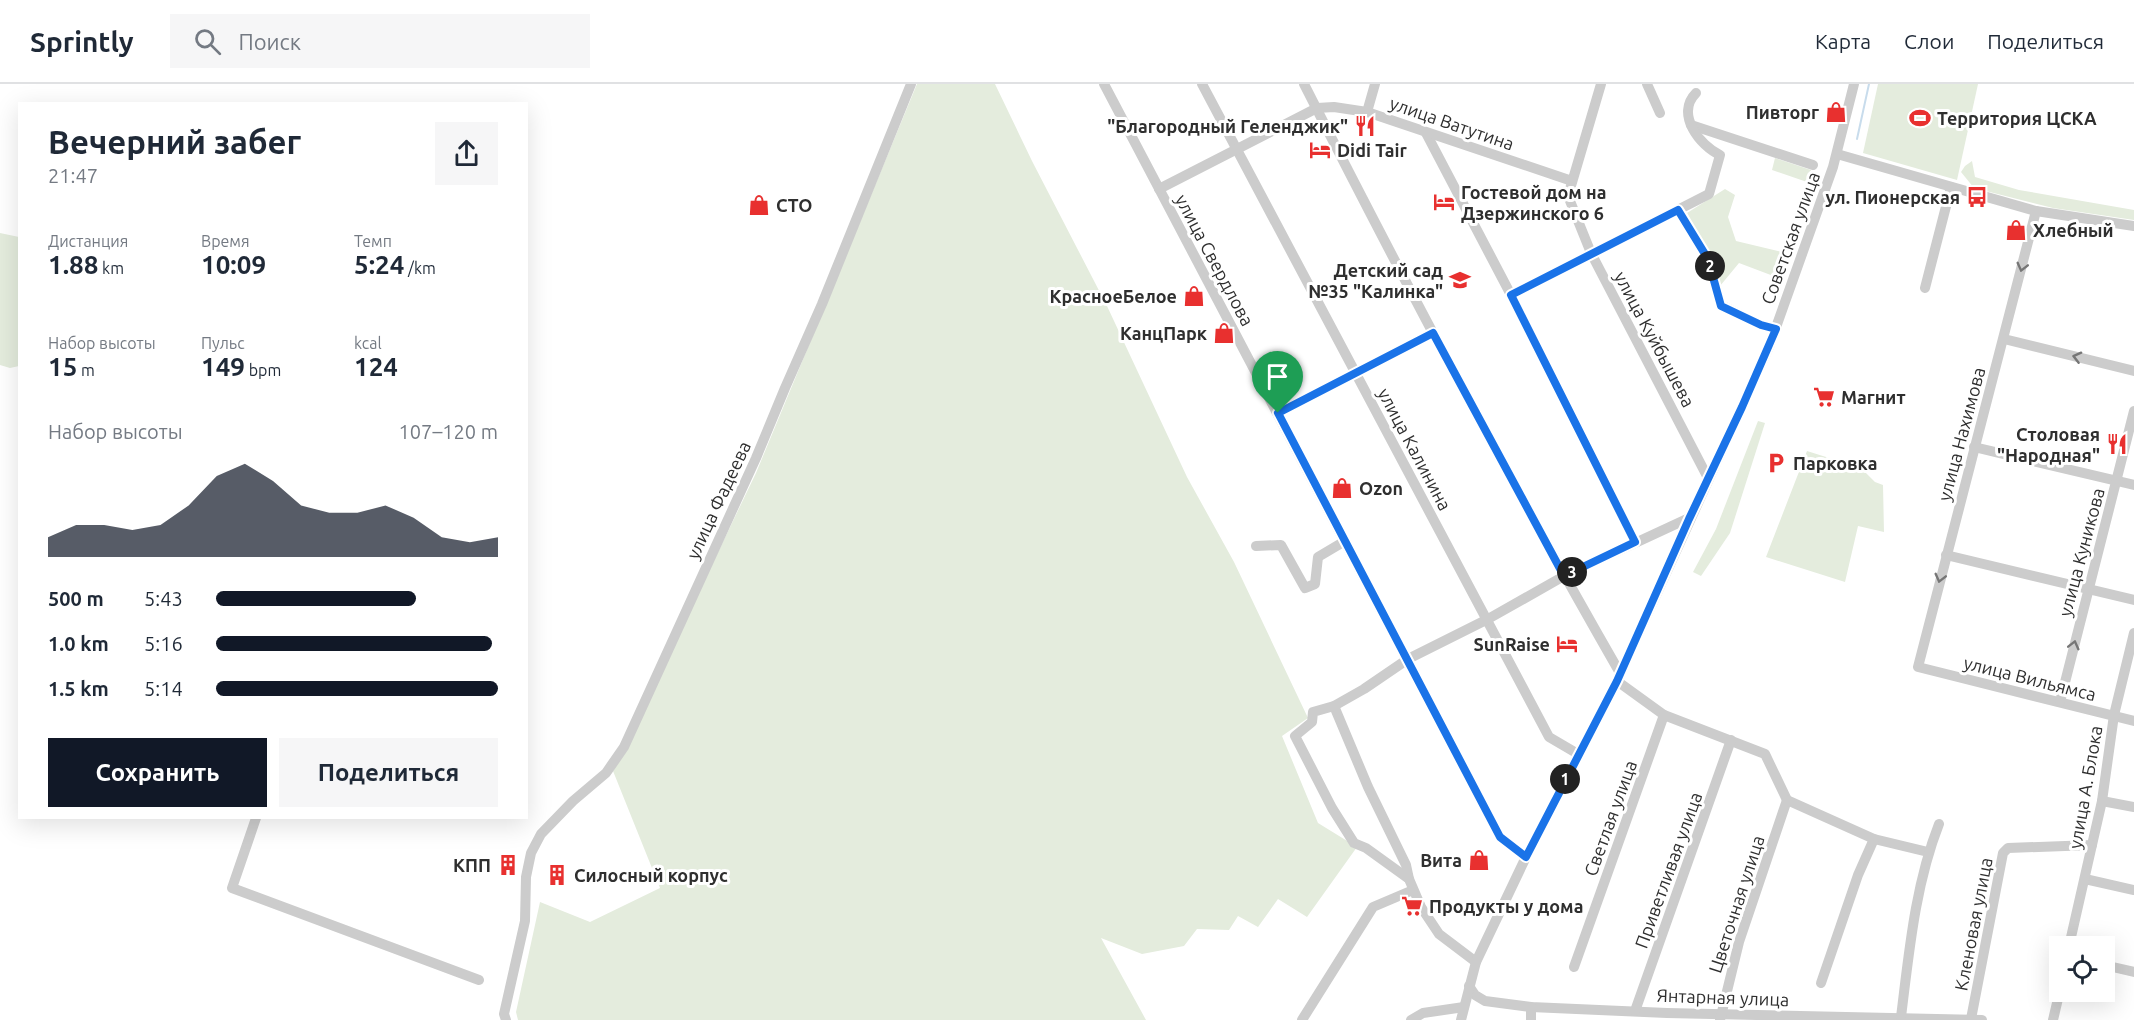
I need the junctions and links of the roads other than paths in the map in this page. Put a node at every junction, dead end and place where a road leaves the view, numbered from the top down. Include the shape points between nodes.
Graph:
1 (911, 84) edge
2 (1104, 84) edge
3 (1203, 84) edge
4 (1304, 84) edge
5 (1375, 84) edge
6 (1601, 84) edge
7 (1647, 84) edge
8 (1854, 84) edge
9 (1696, 93) dead end
10 (1317, 108) junction
11 (1367, 112) junction
12 (1660, 113) dead end
13 (1691, 125) junction
14 (1426, 132) junction
15 (1236, 148) junction
16 (1837, 154) junction
17 (1813, 165) dead end
18 (1572, 180) junction
19 (1951, 186) junction
20 (1159, 189) junction
21 (1678, 210) junction
22 (2036, 211) junction
23 (2134, 226) edge
24 (1591, 253) junction
25 (1925, 288) dead end
26 (1511, 295) junction
27 (1776, 329) junction
28 (1433, 333) junction
29 (2004, 339) junction
30 (2134, 371) edge
31 (1356, 374) junction
32 (2134, 411) edge
33 (1278, 413) junction
34 (1974, 447) junction
35 (1708, 478) junction
36 (2117, 479) junction
37 (2134, 485) edge
38 (1689, 519) junction
39 (1345, 540) junction
40 (1635, 542) junction
41 (1256, 546) dead end
42 (1946, 555) junction
43 (1564, 576) junction
44 (2088, 589) junction
45 (2134, 600) edge
46 (1488, 619) junction
47 (2134, 633) edge
48 (1408, 659) junction
49 (1918, 667) joint
50 (1619, 677) junction
51 (2060, 702) junction
52 (1334, 706) junction
53 (1664, 715) junction
54 (2114, 715) junction
55 (2134, 721) edge
56 (1731, 740) junction
57 (1578, 754) junction
58 (1787, 800) junction
59 (2102, 801) junction
60 (2134, 807) edge
61 (256, 819) edge
62 (1939, 824) dead end
63 (1874, 839) junction
64 (2092, 845) junction
65 (1928, 852) junction
66 (1526, 857) junction
67 (1409, 879) junction
68 (2085, 879) junction
69 (1413, 890) junction
70 (2134, 890) edge
71 (2071, 936) edge
72 (1476, 962) junction
73 (1574, 967) dead end
74 (2115, 968) edge
75 (2134, 972) edge
76 (479, 980) dead end
77 (1821, 982) dead end
78 (1469, 986) junction
79 (2057, 1002) edge
80 (1464, 1007) junction
81 (1531, 1007) junction
82 (1635, 1011) junction
83 (1602, 1015) edge
84 (1667, 1016) edge
85 (1720, 1017) edge
86 (1901, 1017) junction
87 (1825, 1018) edge
88 (1923, 1019) edge
89 (506, 1020) edge
90 (1302, 1020) edge
91 (1411, 1020) edge
92 (1461, 1020) edge
93 (1531, 1020) edge
94 (1977, 1020) edge
95 (2053, 1020) edge

1 - 89 street, улица Фадеева via 756,458 624,747 606,773 541,834 531,853 523,932 504,1014
2 - 20 street, улица Свердлова
3 - 15 street, улица Калинина
4 - 10 street
5 - 11 street
6 - 18 street, улица Куйбышева
7 - 12 street
8 - 16 street, Советская улица
9 - 13 street via 1688,115
10 - 11 street, улица Ватутина
10 - 15 street, улица Ватутина
10 - 28 street
11 - 14 street, улица Ватутина
13 - 17 street
13 - 21 street via 1703,145 1720,155 1709,194
14 - 18 street, улица Ватутина
14 - 26 street
15 - 20 street, улица Ватутина
15 - 31 street, улица Калинина
16 - 19 street
16 - 27 street, Советская улица
18 - 24 street, улица Куйбышева via 1568,196
19 - 22 street
19 - 25 street
20 - 33 street, улица Свердлова
21 - 24 street
21 - 27 street via 1708,259 1721,306
22 - 23 street
22 -> 29 street, улица Нахимова
24 - 26 street
24 - 35 street, улица Куйбышева
26 - 40 street
27 - 35 street, Советская улица
28 - 31 street
28 - 43 street
30 -> 29 street
29 - 34 street, улица Нахимова
31 - 33 street
31 - 46 street, улица Калинина
32 - 36 street, улица Куникова
33 - 39 street, улица Свердлова
34 - 36 street
34 - 42 street, улица Нахимова
35 - 38 street, Советская улица
36 - 37 street
36 - 44 street, улица Куникова
38 - 40 street
38 - 50 street, Советская улица
39 - 41 street via 1318,557 1315,584 1305,588 1281,545
39 - 48 street, улица Свердлова
40 - 43 street
42 - 44 street
42 -> 49 street, улица Нахимова
43 - 46 street
43 - 50 street
44 - 45 street
51 -> 44 street, улица Куникова
46 - 48 street
46 - 57 street, улица Калинина via 1549,737
47 - 54 street, улица А. Блока
48 - 52 street
48 - 66 street, улица Свердлова via 1500,837
49 - 51 street, улица Вильямса
50 - 53 street
50 - 57 street, Советская улица
51 - 54 street, улица Вильямса
52 - 67 street
52 - 67 street via 1313,712 1312,722 1295,736 1354,843
53 - 56 street
53 - 73 street, Светлая улица
54 - 55 street, улица Вильямса
54 - 59 street, улица А. Блока
56 - 58 street via 1765,754
56 - 82 street, Приветливая улица
57 - 66 street, Советская улица
58 - 63 street
58 - 85 street, Цветочная улица via 1739,942
59 - 60 street
59 - 64 street, улица А. Блока
61 - 76 street via 232,888
62 - 65 street
63 - 65 street
63 - 77 street
64 - 68 street, улица А. Блока
64 - 94 street, Кленовая улица via 2008,848 2003,853
65 - 86 street
66 - 72 street, Советская улица
67 - 69 street
68 - 70 street
68 - 71 street, улица А. Блока
69 - 72 street via 1439,934
69 - 90 street via 1373,907
72 - 78 street, Советская улица
74 - 75 street
78 - 80 street, Советская улица
78 - 81 street, Янтарная улица via 1485,1001
79 - 95 street
80 - 91 street via 1423,1013
80 - 92 street, Советская улица
81 - 83 street, Янтарная улица
81 - 93 street
82 - 83 street, Янтарная улица
82 - 84 street, Янтарная улица
84 - 85 street, Янтарная улица
85 - 87 street, Янтарная улица
86 - 87 street, Янтарная улица
86 - 88 street, Янтарная улица
88 - 94 street, Янтарная улица

